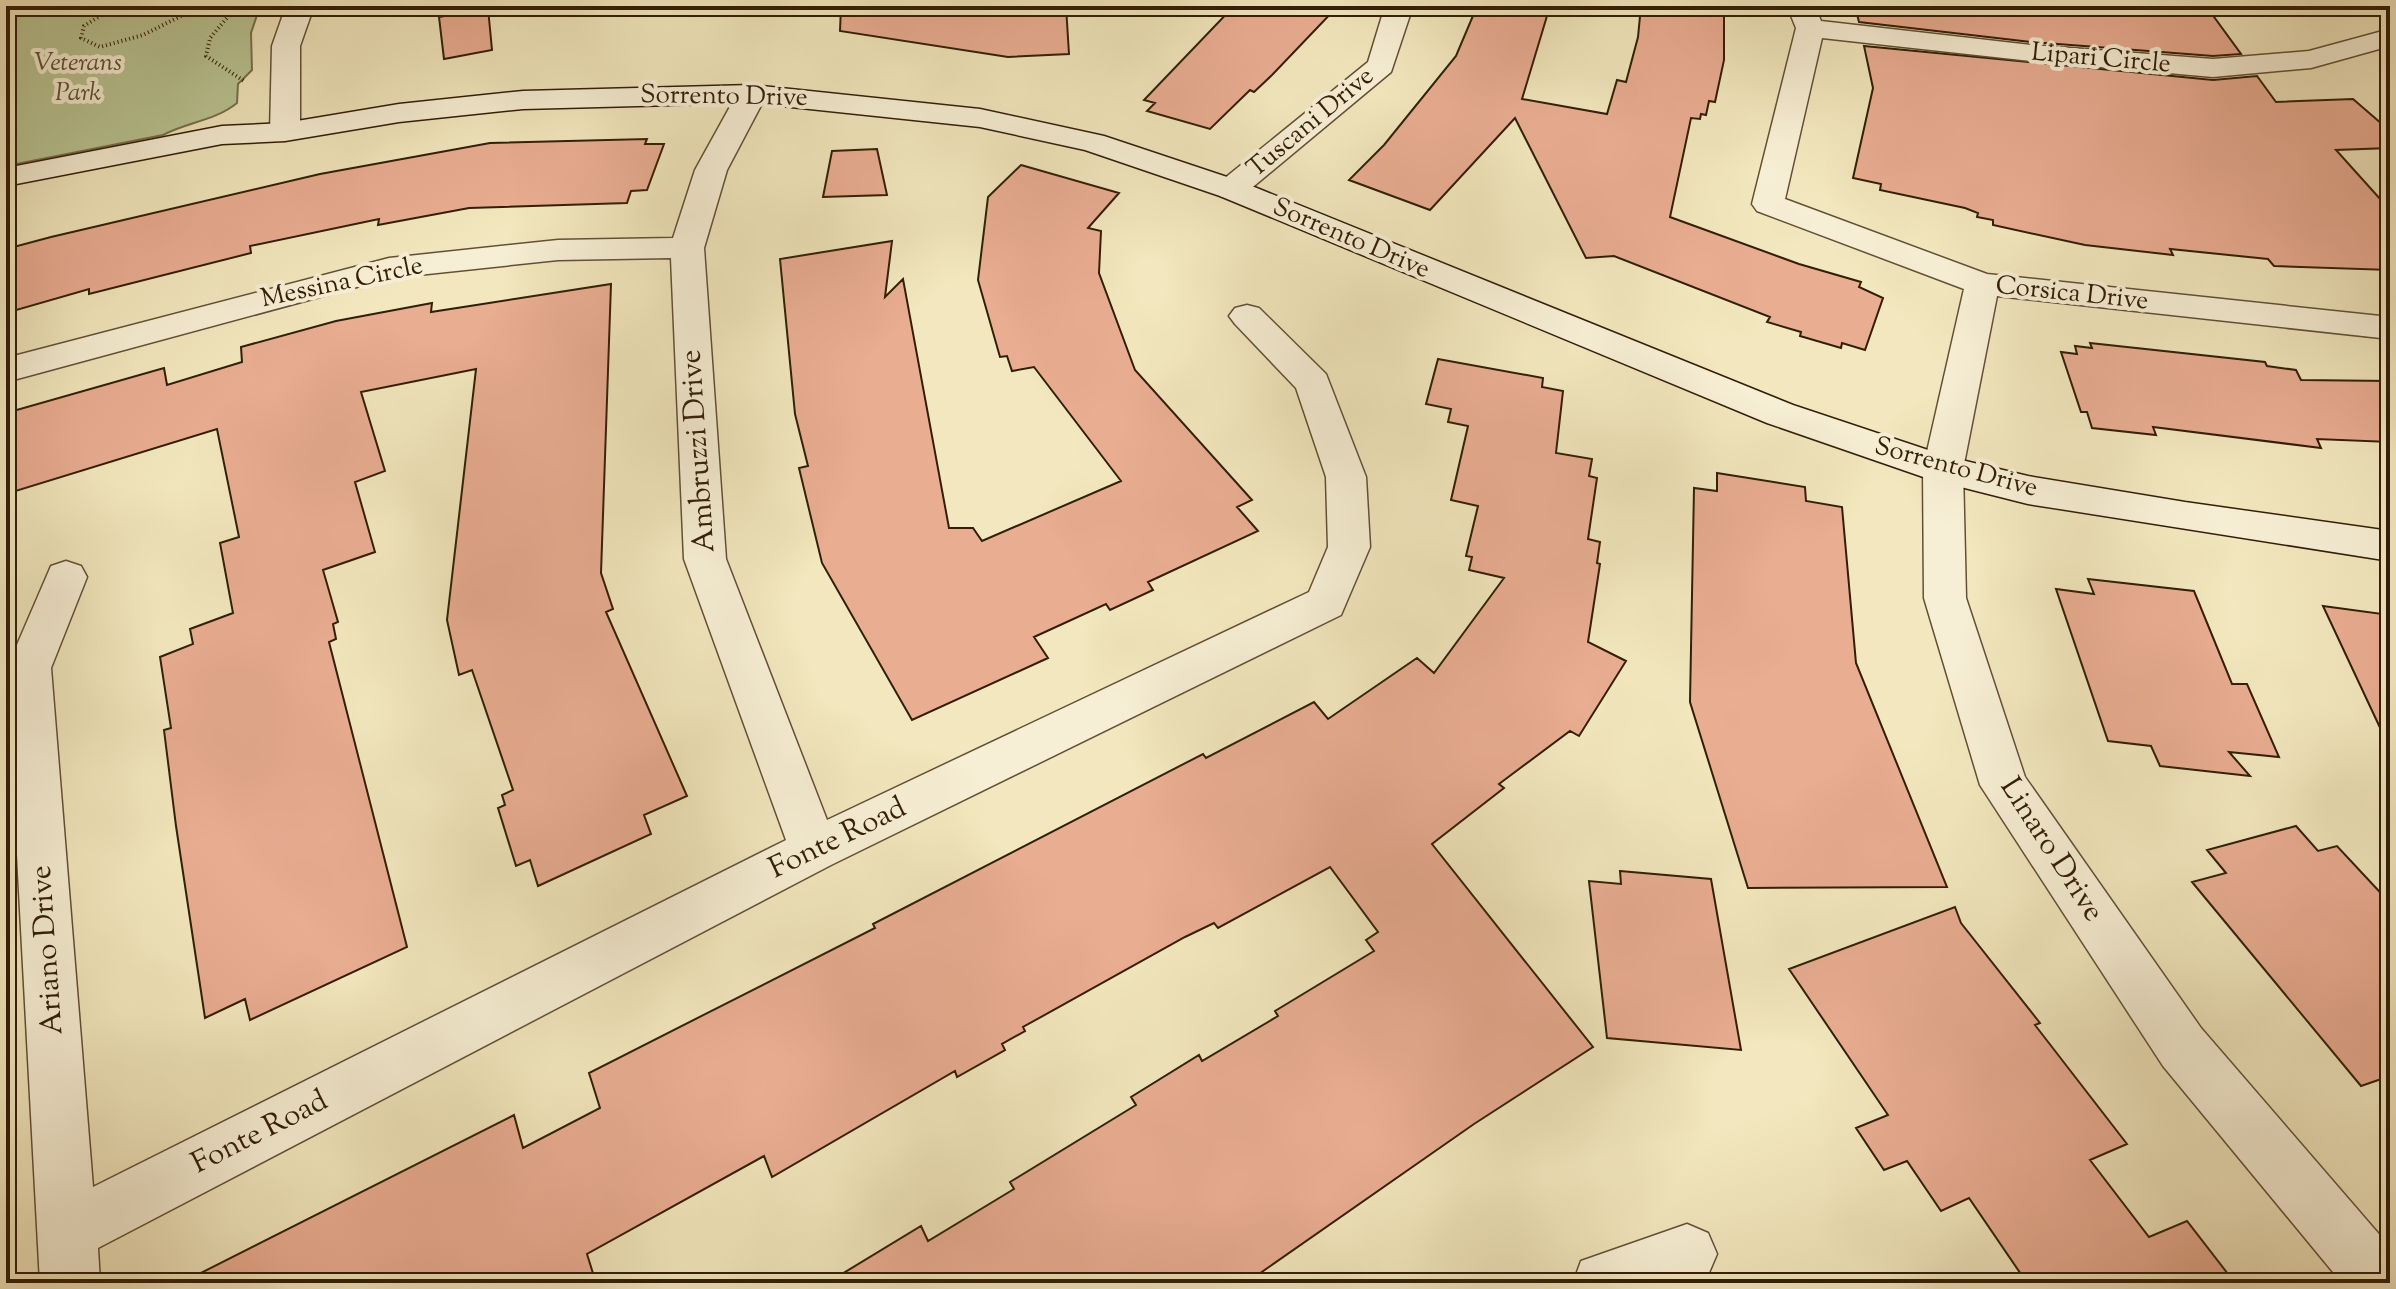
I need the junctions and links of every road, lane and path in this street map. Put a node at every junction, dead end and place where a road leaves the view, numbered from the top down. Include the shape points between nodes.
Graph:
1 (104, 6) edge
2 (201, 6) edge
3 (237, 6) edge
4 (300, 6) edge
5 (1399, 6) edge
6 (1805, 17) edge
7 (2390, 37) edge
8 (248, 91) dead end
9 (752, 94) junction
10 (285, 132) junction
11 (6, 177) edge
12 (1231, 189) junction
13 (6, 205) edge
14 (687, 248) junction
15 (1982, 284) junction
16 (1247, 316) dead end
17 (2390, 328) edge
18 (6, 370) edge
19 (1943, 469) junction
20 (2390, 546) edge
21 (66, 577) dead end
22 (814, 850) junction
23 (67, 1232) junction
24 (1687, 1254) dead end
25 (70, 1283) edge
26 (1603, 1283) edge
27 (2381, 1283) edge

1 - 2 path via 106,12 84,26 81,38 100,47 143,35
3 - 8 path via 210,38 206,56 243,79
4 - 10 street via 286,46
5 - 12 street, Tuscani Drive via 1381,66
6 - 7 street, Lipari Circle via 2031,53 2213,68 2311,59
6 - 15 street, Corsica Drive via 1768,204
9 - 10 street, Sorrento Drive via 523,100
9 - 12 street, Sorrento Drive via 923,110 1038,130 1135,155
9 - 14 street, Ambruzzi Drive via 711,170
10 - 11 street, Sorrento Drive via 222,135
10 - 13 street, Sorrento Drive via 224,157
12 - 19 street, Sorrento Drive via 1780,414
14 - 18 street, Messina Circle via 558,250 389,268
14 - 22 street, Ambruzzi Drive via 705,559
15 - 17 street, Corsica Drive
15 - 19 street, Linaro Drive
16 - 22 street, Fonte Road via 1313,383 1346,477 1349,547 1326,603
19 - 20 street, Sorrento Drive via 2169,515
19 - 27 street, Linaro Drive via 1945,598 2004,785 2182,1047
21 - 23 street, Ariano Drive via 29,668
22 - 23 street, Fonte Road
23 - 25 street, Ariano Drive
24 - 26 street

